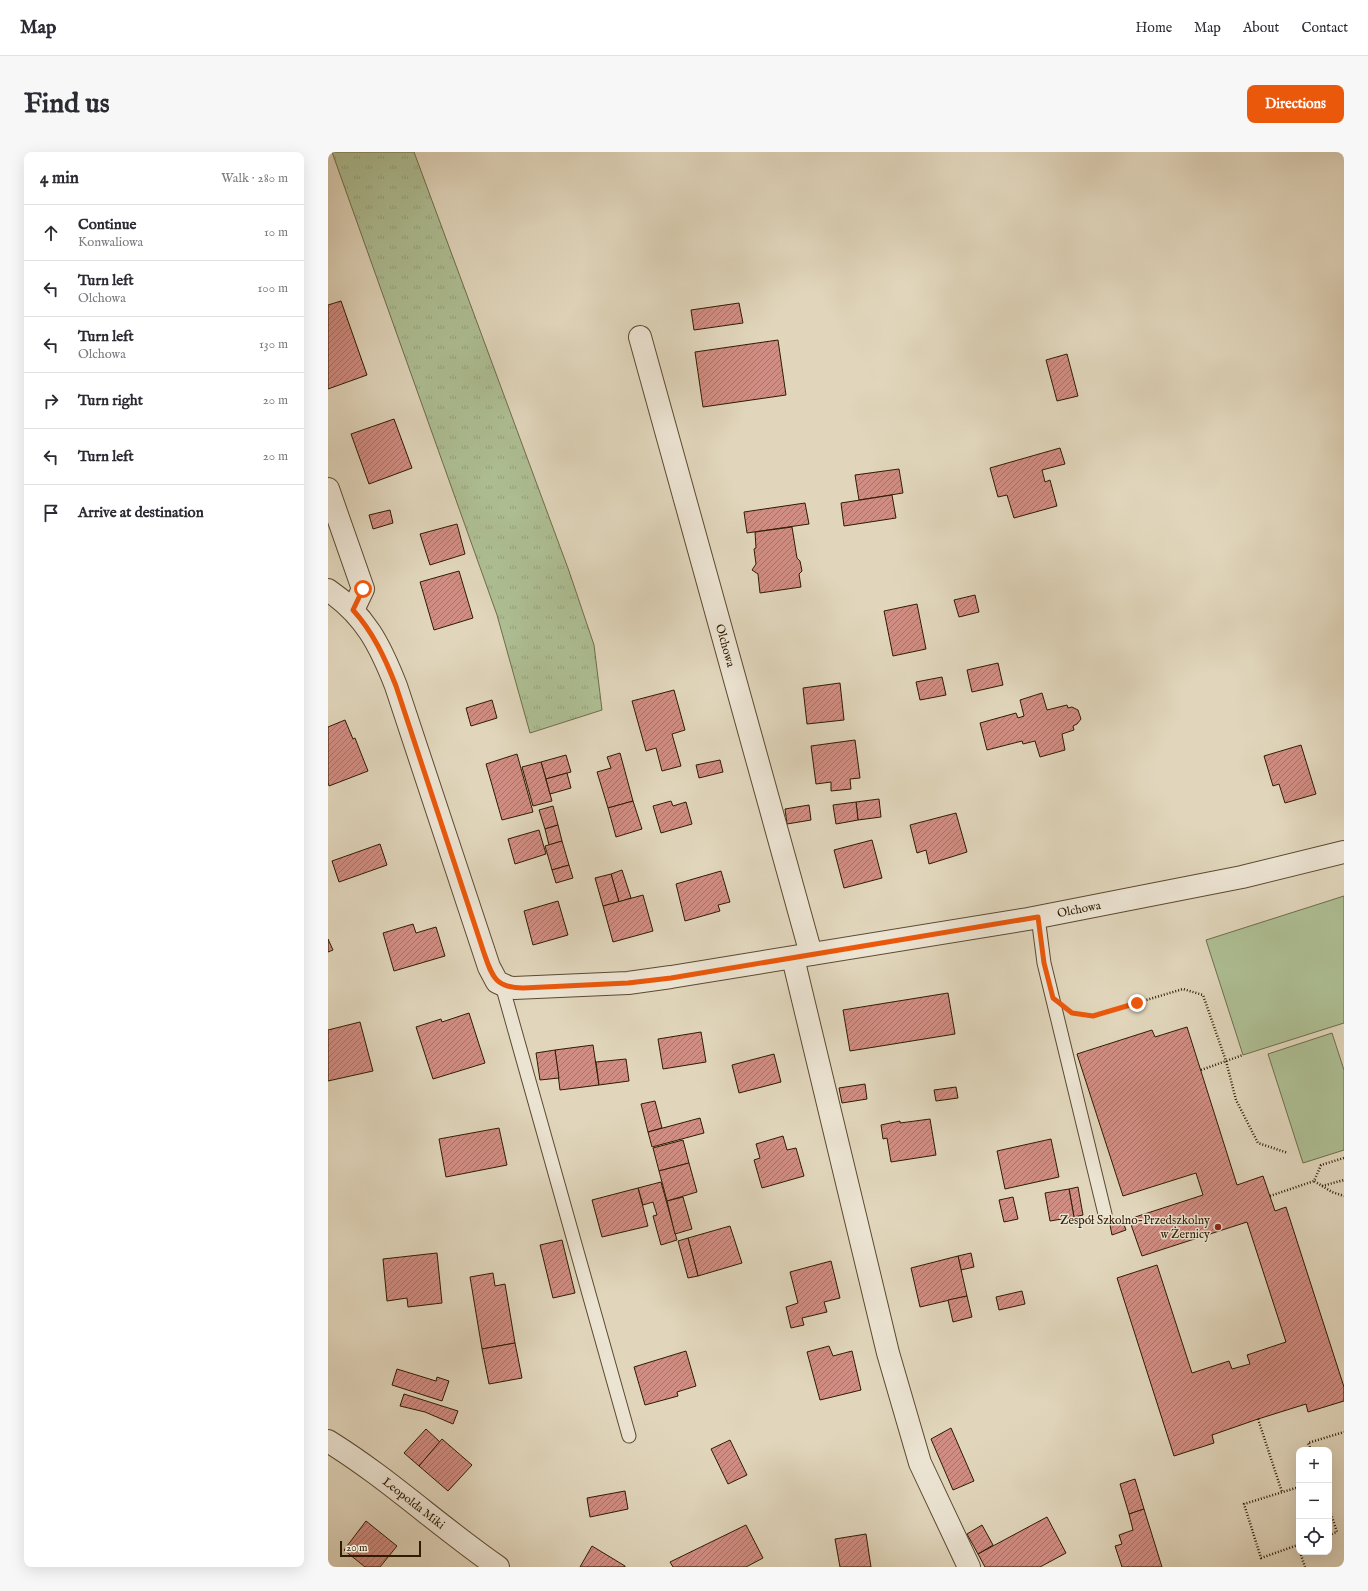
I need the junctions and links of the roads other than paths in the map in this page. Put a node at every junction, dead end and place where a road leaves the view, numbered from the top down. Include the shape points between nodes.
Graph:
1 (640, 337) dead end
2 (328, 489) edge
3 (328, 590) edge
4 (353, 610) junction
5 (1344, 852) edge
6 (1038, 917) junction
7 (802, 956) junction
8 (502, 985) junction
9 (1105, 1214) dead end
10 (629, 1436) dead end
11 (328, 1441) edge
12 (498, 1567) edge
13 (969, 1567) edge

1 - 7 street, Olchowa
2 - 4 street via 363,589
3 - 4 street
4 - 8 street via 378,645 396,686 484,953 493,976
5 - 6 street, Olchowa via 1242,877
6 - 7 street, Olchowa
6 - 9 lane via 1044,963
7 - 8 street, Olchowa via 628,983 523,988
7 - 13 street via 888,1353 918,1455
8 - 10 lane
11 - 12 street, Leopolda Miki

